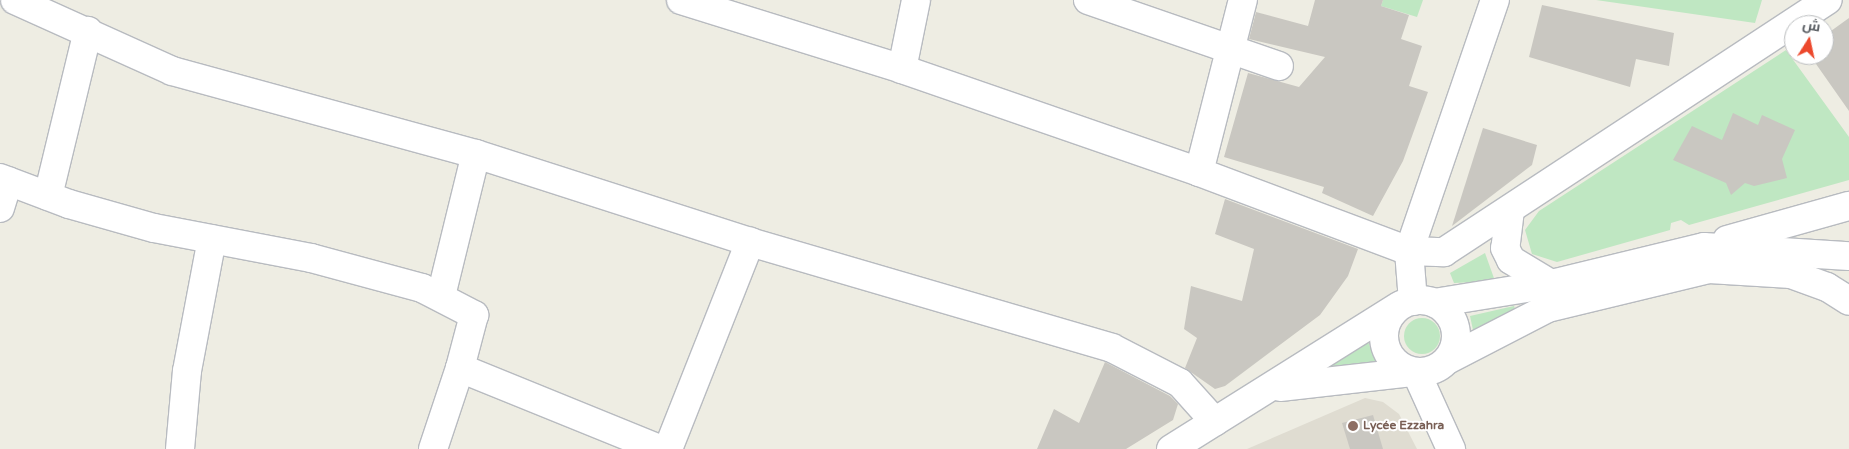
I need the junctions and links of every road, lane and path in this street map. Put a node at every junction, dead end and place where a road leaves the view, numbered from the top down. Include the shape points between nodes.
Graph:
1 (15, 0) edge
2 (681, 0) edge
3 (916, 0) edge
4 (1088, 0) edge
5 (1243, 0) edge
6 (1495, 0) edge
7 (1828, 0) edge
8 (727, 7) edge
9 (88, 31) junction
10 (1230, 49) junction
11 (1279, 66) dead end
12 (902, 69) junction
13 (476, 154) junction
14 (1199, 172) junction
15 (4, 179) edge
16 (48, 196) junction
17 (1849, 206) edge
18 (0, 208) edge
19 (1510, 210) junction
20 (212, 239) junction
21 (750, 242) junction
22 (1704, 247) junction
23 (1409, 251) junction
24 (1849, 256) edge
25 (1551, 284) junction
26 (441, 296) junction
27 (1849, 301) edge
28 (1415, 303) junction
29 (1447, 361) junction
30 (460, 368) junction
31 (1415, 372) junction
32 (1273, 388) junction
33 (1215, 422) junction
34 (1448, 441) edge
35 (180, 449) edge
36 (433, 449) edge
37 (659, 449) edge
38 (668, 449) edge
39 (1172, 449) edge

1 - 9 street
2 - 8 street
3 - 12 street
4 - 10 street
5 - 10 street
6 - 23 street
7 - 19 street
8 - 12 street
9 - 13 street via 172,71
9 - 16 street
10 - 11 street
10 - 14 street
12 - 14 street
13 - 21 street
13 - 26 street
14 - 23 street
15 - 16 street
15 - 18 street
16 - 20 street via 154,228
17 - 22 street
19 - 23 street via 1444,252
19 - 25 street via 1505,248 1511,260
20 - 26 street via 373,272
20 - 35 street via 187,371
21 - 33 street via 1112,348 1180,383
21 - 38 street
22 - 24 street via 1729,245 1788,255
22 - 25 street
23 - 28 street
25 - 28 street
26 - 30 street via 474,316
27 - 29 street via 1827,287 1790,274 1708,269 1548,308
28 - 29 street via 1451,317 1456,327 1454,349
28 - 31 street via 1384,330 1384,344 1400,367
28 - 32 street
29 - 31 street via 1432,371
29 - 34 street
30 - 36 street
30 - 37 street
31 - 32 street
31 - 34 street
32 - 33 street
33 - 39 street

